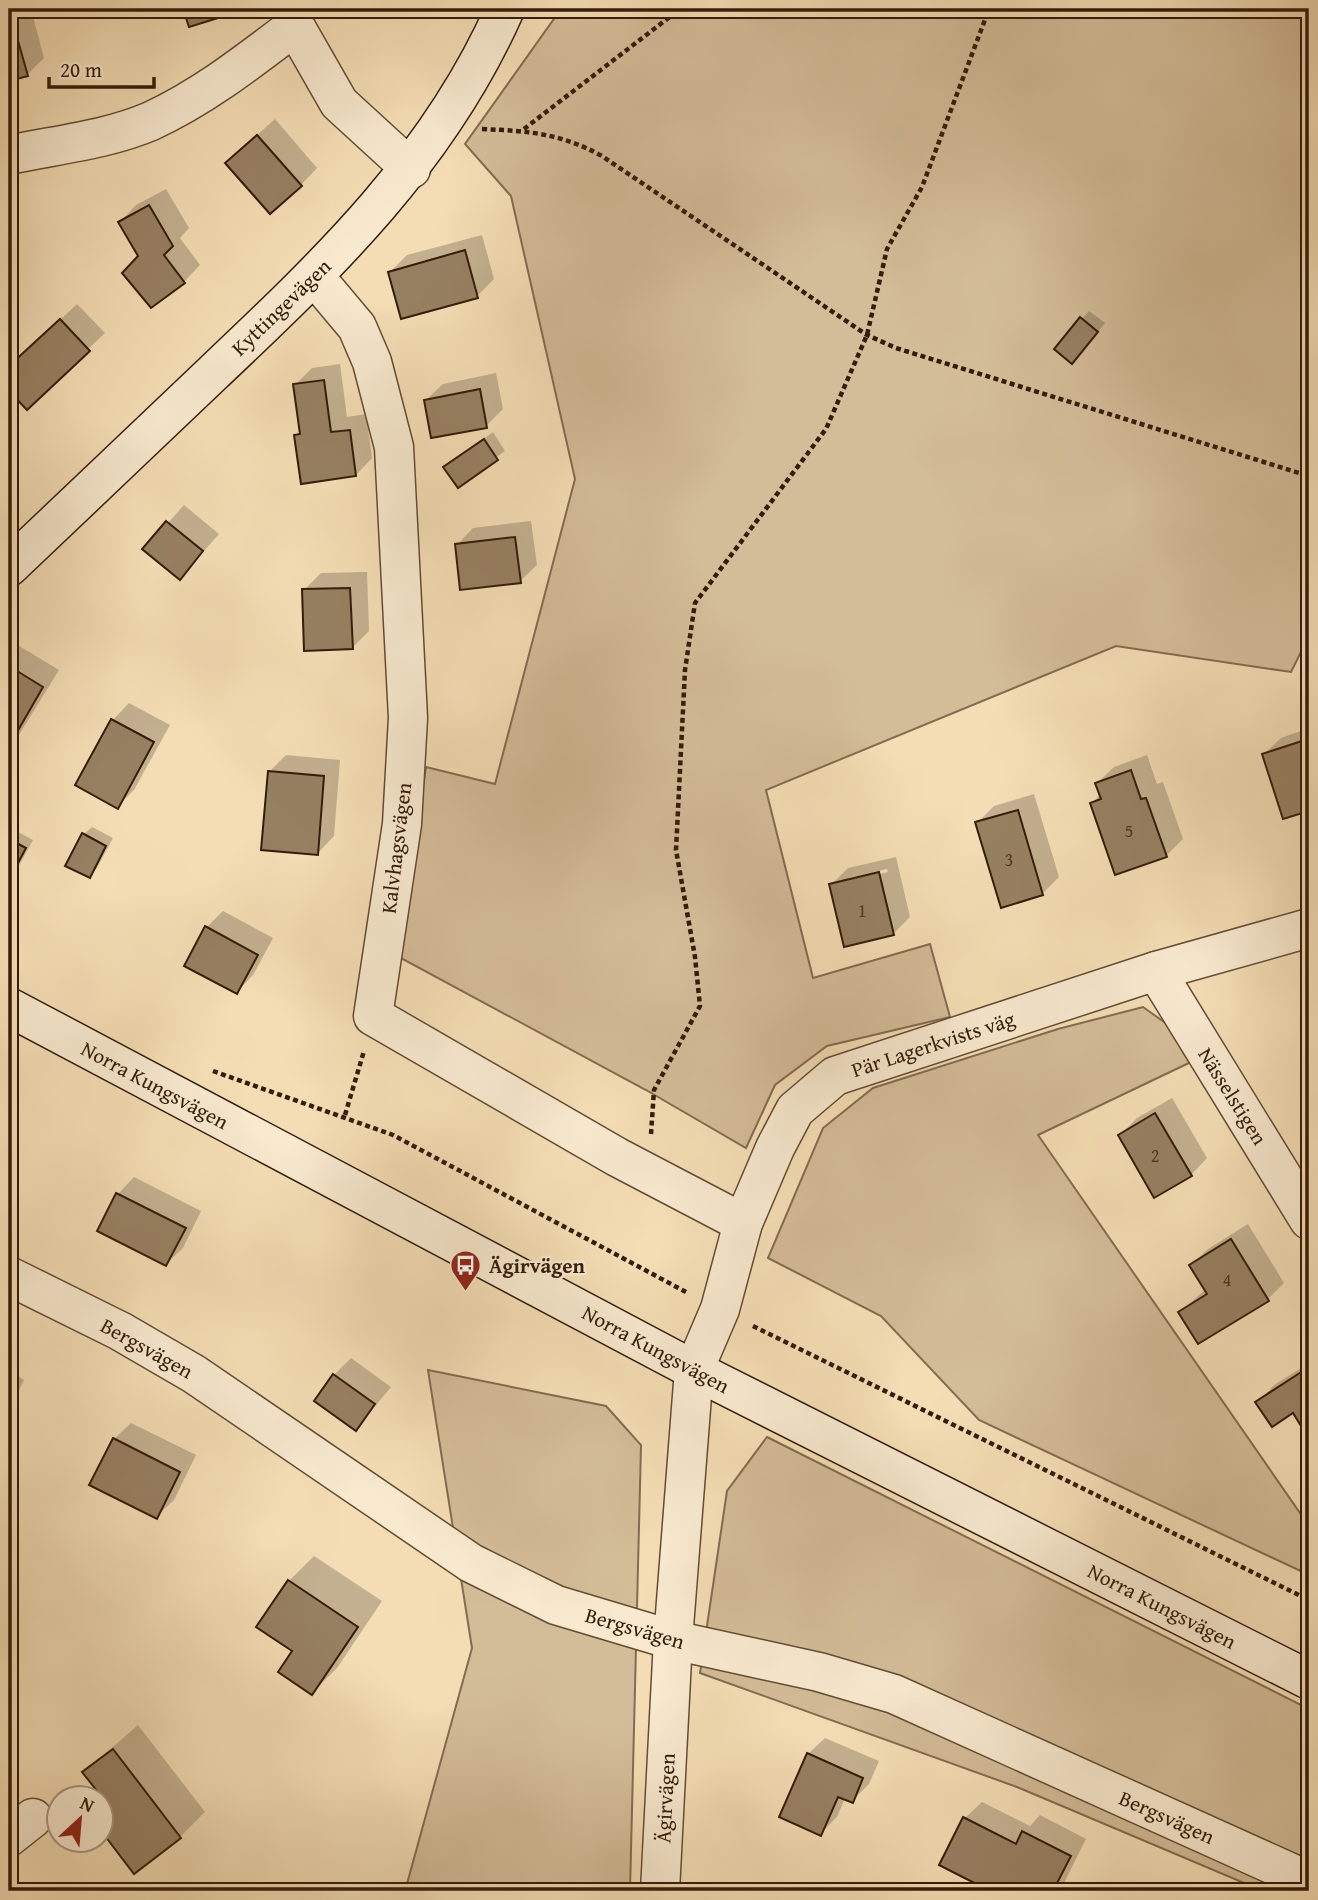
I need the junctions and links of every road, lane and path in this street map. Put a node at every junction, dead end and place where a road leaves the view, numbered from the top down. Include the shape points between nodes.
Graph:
1 (505, 9) edge
2 (680, 9) edge
3 (989, 9) edge
4 (292, 17) edge
5 (9, 155) edge
6 (411, 169) junction
7 (315, 277) junction
8 (867, 335) junction
9 (1309, 476) edge
10 (9, 566) edge
11 (1309, 928) edge
12 (1156, 971) junction
13 (9, 1007) edge
14 (373, 1016) junction
15 (204, 1068) dead end
16 (345, 1115) junction
17 (650, 1137) dead end
18 (1309, 1220) edge
19 (743, 1223) junction
20 (9, 1276) edge
21 (720, 1309) junction
22 (694, 1370) junction
23 (1309, 1600) edge
24 (673, 1640) junction
25 (1309, 1680) edge
26 (1309, 1881) edge
27 (660, 1891) edge

1 - 6 street, Kyttingevägen via 463,90
2 - 8 path via 523,129 573,140 602,156
3 - 8 path via 922,187 887,249
4 - 5 street via 224,80 150,121
4 - 6 street via 339,103
6 - 7 street, Kyttingevägen
7 - 10 street, Kyttingevägen
7 - 14 street, Kalvhagsvägen via 357,327 372,362 394,447 408,718 402,824
8 - 9 path
8 - 17 path via 826,429 695,603 685,670 676,850 700,1006 654,1090
11 - 12 street, Pär Lagerkvists väg
12 - 18 street, Nässelstigen
12 - 19 street, Pär Lagerkvists väg via 835,1076 795,1110
13 - 22 street, Norra Kungsvägen
14 - 16 path
14 - 19 street via 617,1157
15 - 16 path
16 - 21 path via 393,1135
19 - 21 street, Pär Lagerkvists väg
20 - 24 street, Bergsvägen via 194,1374 471,1563 556,1605
21 - 22 street, Pär Lagerkvists väg
21 - 23 path
22 - 24 street, Ägirvägen
22 - 25 street, Norra Kungsvägen
24 - 26 street, Bergsvägen via 819,1672 894,1694
24 - 27 street, Ägirvägen

